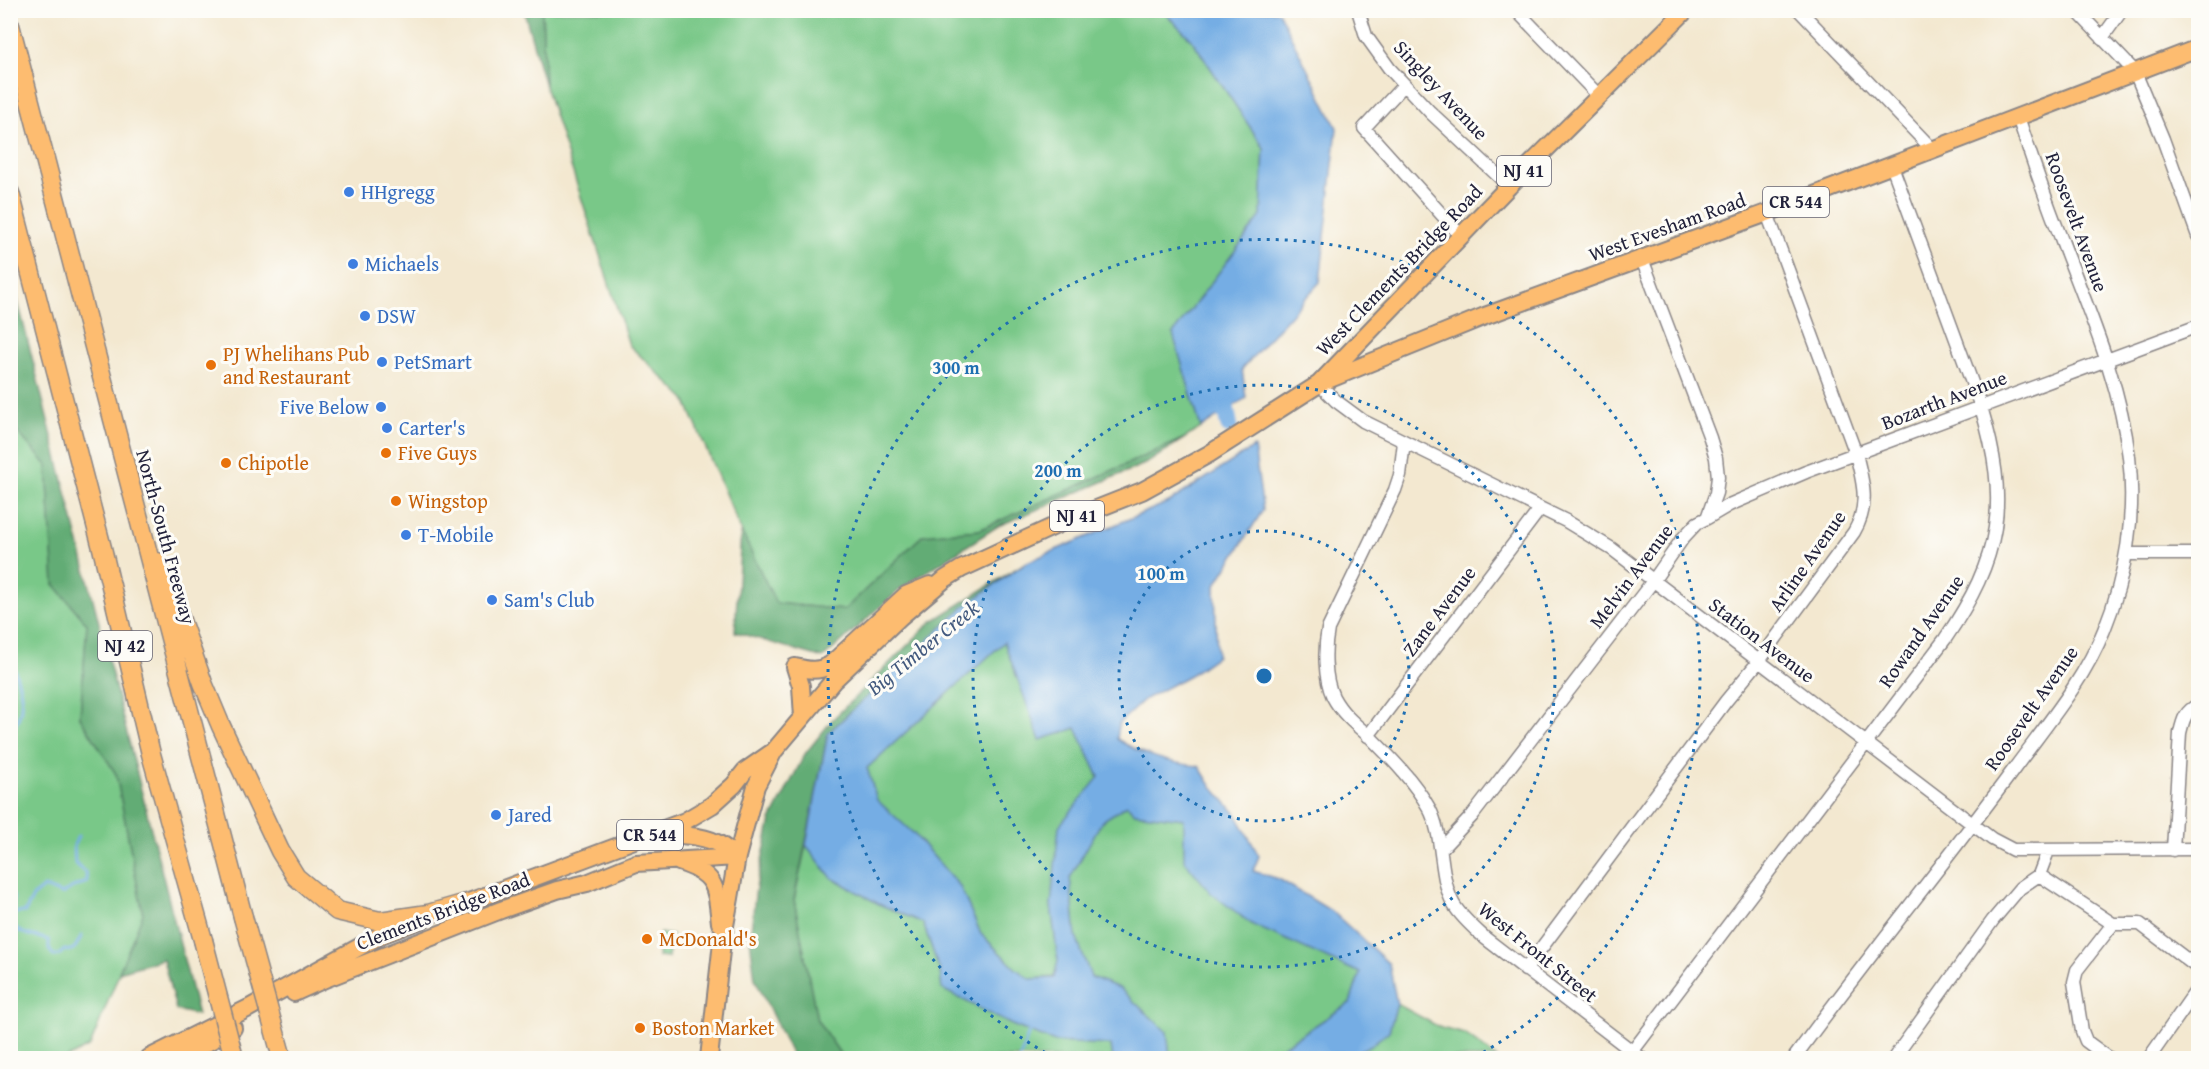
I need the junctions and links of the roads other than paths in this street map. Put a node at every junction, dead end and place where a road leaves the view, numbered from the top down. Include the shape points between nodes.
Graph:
1 (1358, 10) edge
2 (1516, 10) edge
3 (1686, 10) edge
4 (1799, 10) edge
5 (2076, 10) edge
6 (2122, 10) edge
7 (10, 25) edge
8 (2102, 38) junction
9 (2199, 48) edge
10 (2134, 72) junction
11 (1404, 85) junction
12 (1599, 96) junction
13 (2018, 117) junction
14 (1933, 150) junction
15 (1892, 166) junction
16 (1509, 186) junction
17 (10, 193) edge
18 (1767, 213) junction
19 (1461, 236) junction
20 (2199, 236) edge
21 (1642, 259) junction
22 (2199, 326) edge
23 (1366, 335) junction
24 (1393, 353) junction
25 (2106, 360) junction
26 (1319, 384) junction
27 (1981, 407) junction
28 (1261, 419) joint
29 (1404, 442) junction
30 (1856, 454) junction
31 (1540, 509) junction
32 (1707, 518) junction
33 (143, 538) junction
34 (2126, 554) junction
35 (2199, 554) edge
36 (945, 579) junction
37 (1653, 581) junction
38 (1759, 661) junction
39 (2199, 705) edge
40 (803, 717) junction
41 (1368, 736) junction
42 (1865, 742) junction
43 (774, 751) junction
44 (1973, 824) junction
45 (639, 839) junction
46 (1442, 848) junction
47 (2199, 849) edge
48 (2173, 850) junction
49 (2048, 851) junction
50 (737, 857) junction
51 (672, 860) junction
52 (2039, 875) junction
53 (463, 904) junction
54 (2113, 924) junction
55 (722, 942) junction
56 (2199, 968) edge
57 (1525, 970) junction
58 (2199, 988) edge
59 (1637, 1055) edge
60 (1897, 1057) edge
61 (2150, 1057) edge
62 (149, 1059) edge
63 (180, 1059) edge
64 (234, 1059) edge
65 (282, 1059) edge
66 (710, 1059) edge
67 (1794, 1059) edge
68 (2109, 1059) edge

1 - 11 street, Singley Avenue via 1366,36
2 - 12 street
3 - 12 main road, West Clements Bridge Road / NJ 41
4 - 14 street
5 - 8 street
6 - 8 street
7 - 33 highway, North-South Freeway / NJ 42
8 - 10 street
9 - 10 main road, West Evesham Road / CR 544
10 - 13 main road, West Evesham Road / CR 544
10 - 20 street
11 - 16 street, Singley Avenue
11 - 19 street via 1364,128
12 - 16 main road, West Clements Bridge Road / NJ 41
13 - 14 main road, West Evesham Road / CR 544
13 - 25 street, Roosevelt Avenue
14 - 15 main road, West Evesham Road / CR 544
15 - 18 main road, West Evesham Road / CR 544
15 - 27 street, Rowand Avenue
16 - 19 main road, West Clements Bridge Road / NJ 41
17 - 64 highway, NJ 42, bridge via 152,754
18 - 21 main road, West Evesham Road / CR 544
18 - 30 street, Arline Avenue
19 - 23 main road, West Clements Bridge Road / NJ 41
21 - 24 main road, West Evesham Road / CR 544 via 1485,315
21 - 32 street via 1716,458 1716,493
22 - 25 street, Bozarth Avenue
23 - 24 main road via 1365,342 1371,351
23 - 26 main road, West Clements Bridge Road / NJ 41
24 - 26 main road, West Evesham Road / CR 544
25 - 27 street, Bozarth Avenue
25 - 34 street, Roosevelt Avenue via 2121,409 2132,484
26 - 28 main road, West Clements Bridge Road / NJ 41
26 - 29 street, Station Avenue via 1363,421
27 - 30 street, Bozarth Avenue
27 - 42 street, Rowand Avenue via 1990,437 1998,493 1995,537 1984,571 1951,629
28 - 36 main road, Clements Bridge Road / NJ 41 via 1209,454 1142,491 1061,522
29 - 31 street, Station Avenue
29 - 41 street, West Front Street via 1395,490 1328,629 1326,642 1332,694 1346,716
30 - 32 street, Bozarth Avenue via 1729,505
30 - 38 street, Arline Avenue via 1863,483 1864,512 1860,522
31 - 37 street, Station Avenue via 1612,549
31 - 41 street, Zane Avenue
32 - 37 street, Melvin Avenue via 1683,537
33 - 53 highway via 165,575 231,749 296,877 337,910 380,921
33 - 65 highway, North-South Freeway / NJ 42, bridge
34 - 35 street
34 - 44 street, Roosevelt Avenue via 2115,600 2092,656
36 - 40 main road, Clements Bridge Road / NJ 41 via 833,681
36 - 40 main road via 906,595 822,670 795,667
37 - 38 street, Station Avenue
37 - 46 street, Melvin Avenue via 1472,816
38 - 42 street, Station Avenue
38 - 57 street, Arline Avenue
39 - 48 street via 2183,718 2180,733
40 - 43 main road, Clements Bridge Road / NJ 41
41 - 46 street, West Front Street via 1395,763 1428,807
42 - 44 street, Station Avenue
42 - 59 street, Rowand Avenue
43 - 45 main road, Clements Bridge Road / CR 544 via 745,771 712,805
43 - 50 main road, Clements Bridge Road / NJ 41 via 756,786
44 - 49 street, Station Avenue via 2013,850
44 - 67 street, Roosevelt Avenue
45 - 50 main road, Clements Bridge Road via 693,837 716,842
45 - 53 main road, Clements Bridge Road / CR 544
46 - 57 street, West Front Street via 1453,904 1465,920
47 - 48 street, Station Avenue
48 - 49 street, Station Avenue
49 - 52 street
50 - 51 main road, Clements Bridge Road / CR 544
50 - 55 main road, NJ 41
51 - 55 main road via 706,874 716,891
51 - 63 main road, Clements Bridge Road / CR 544 via 636,863 587,883 557,890 326,979
52 - 54 street
52 - 60 street via 2020,888 1993,920
53 - 62 main road, Clements Bridge Road / CR 544 via 381,935
54 - 56 street via 2140,924
54 - 68 street via 2077,970 2074,982 2086,1041
55 - 66 main road, NJ 41
57 - 59 street, West Front Street
58 - 61 street

